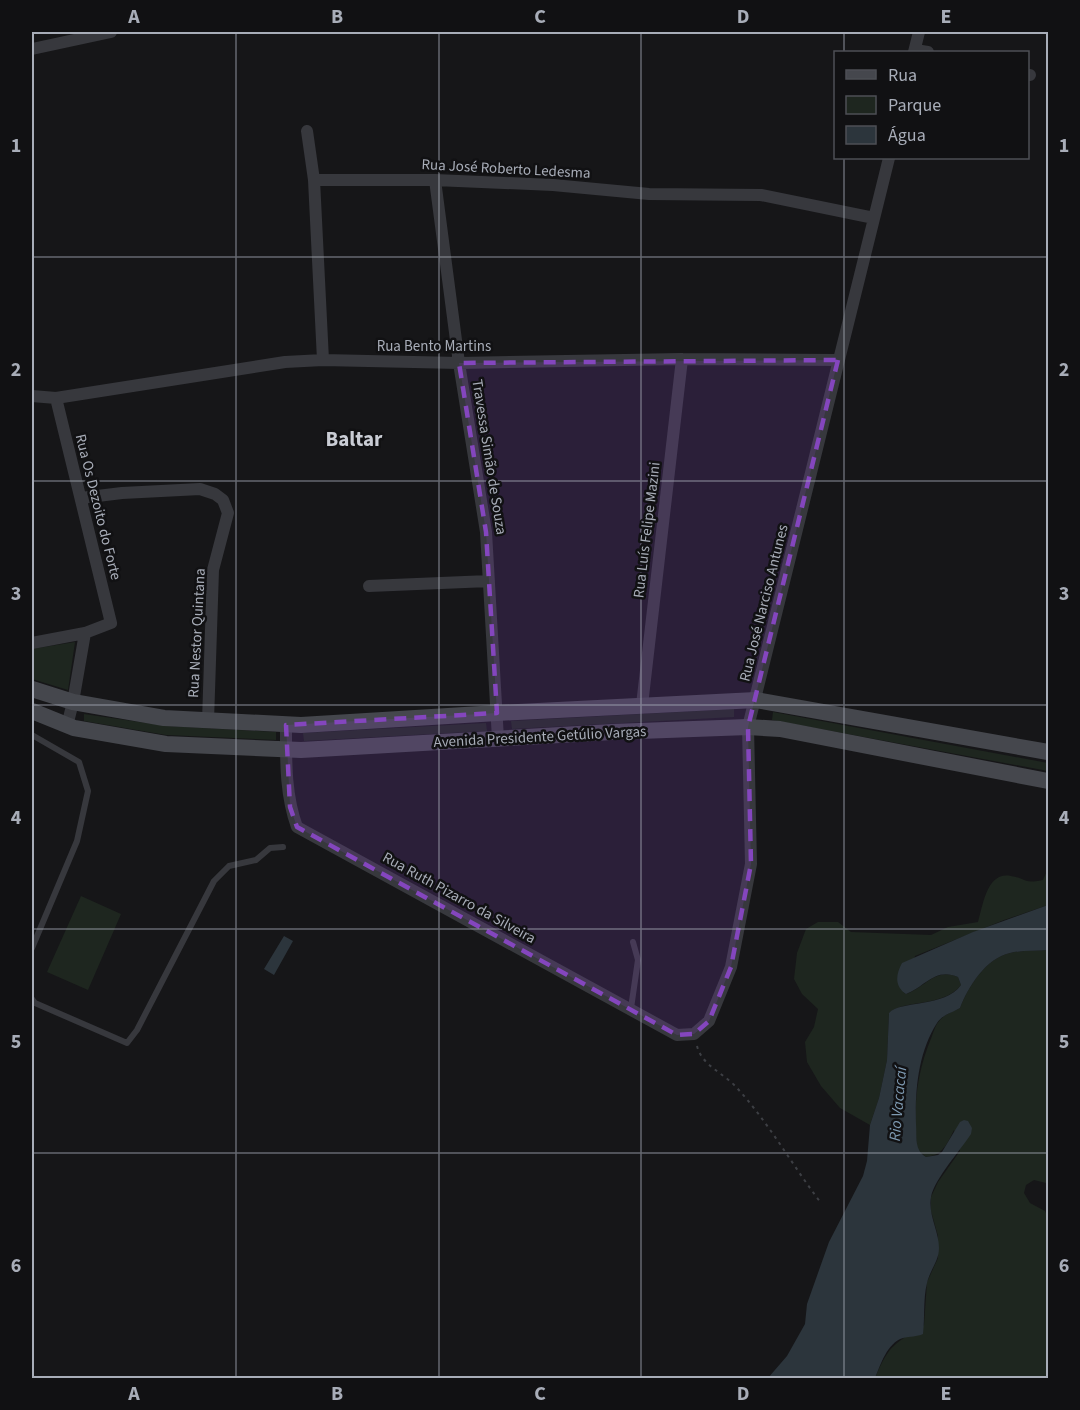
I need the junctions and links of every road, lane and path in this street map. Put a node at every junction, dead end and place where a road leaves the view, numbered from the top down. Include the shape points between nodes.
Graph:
1 (111, 32) edge
2 (919, 32) edge
3 (32, 49) edge
4 (914, 51) edge
5 (306, 131) dead end
6 (889, 159) edge
7 (314, 180) junction
8 (435, 180) junction
9 (874, 218) junction
10 (681, 359) junction
11 (323, 360) junction
12 (838, 360) junction
13 (459, 363) junction
14 (32, 396) edge
15 (56, 398) junction
16 (81, 498) junction
17 (489, 581) junction
18 (369, 585) dead end
19 (85, 633) junction
20 (32, 643) edge
21 (32, 689) edge
22 (756, 700) junction
23 (73, 702) junction
24 (642, 705) junction
25 (32, 711) edge
26 (497, 712) junction
27 (208, 721) junction
28 (286, 724) junction
29 (67, 726) junction
30 (748, 727) junction
31 (32, 735) edge
32 (498, 739) junction
33 (285, 749) junction
34 (1048, 752) edge
35 (1048, 781) edge
36 (283, 846) dead end
37 (633, 942) dead end
38 (32, 948) edge
39 (32, 999) edge
40 (631, 1008) junction
41 (694, 1034) junction
42 (821, 1203) dead end

1 - 3 street
2 - 4 street
5 - 7 street
6 - 9 street, Rua José Narciso Antunes
7 - 8 street, Rua José Roberto Ledesma
7 - 11 street
8 - 9 street, Rua José Roberto Ledesma via 649,194 761,195
8 - 13 street, Travessa Simão de Souza
9 - 12 street, Rua José Narciso Antunes
10 - 12 street, Rua Bento Martins
10 - 13 street, Rua Bento Martins
10 - 24 street, Rua Luís Felipe Mazini
11 - 13 street, Rua Bento Martins
11 - 15 street, Rua Bento Martins via 285,362
12 - 22 street, Rua José Narciso Antunes
13 - 17 street, Travessa Simão de Souza via 486,532
14 - 15 street, Rua Bento Martins
15 - 16 street, Rua Os Dezoito do Forte
16 - 19 street, Rua Os Dezoito do Forte via 111,623
16 - 27 street, Rua Nestor Quintana via 200,489 223,500 228,513 213,570
17 - 18 street
17 - 26 street, Travessa Simão de Souza
19 - 20 street
19 - 23 street
21 - 23 main road, Avenida Presidente Getúlio Vargas
22 - 24 main road, Avenida Presidente Getúlio Vargas
22 - 30 street, Rua José Narciso Antunes
22 - 34 main road, Avenida Presidente Getúlio Vargas
23 - 27 main road, Avenida Presidente Getúlio Vargas via 164,718
23 - 29 street
24 - 26 main road, Avenida Presidente Getúlio Vargas
25 - 29 main road, Avenida Presidente Getúlio Vargas
26 - 28 main road, Avenida Presidente Getúlio Vargas
26 - 32 street, Travessa Simão de Souza
27 - 28 main road, Avenida Presidente Getúlio Vargas
28 - 33 street
29 - 33 main road, Avenida Presidente Getúlio Vargas via 166,744
30 - 32 main road, Avenida Presidente Getúlio Vargas
30 - 35 main road, Avenida Presidente Getúlio Vargas via 780,729
30 - 41 street, Rua José Narciso Antunes via 751,864 731,967 709,1021
31 - 38 lane via 79,762 88,791 76,841
32 - 33 main road, Avenida Presidente Getúlio Vargas
33 - 40 street, Rua Ruth Pizarro da Silveira via 290,807 297,827
36 - 39 lane via 270,849 256,861 229,866 214,880 127,1043
37 - 40 lane via 638,960
40 - 41 street, Rua Ruth Pizarro da Silveira via 677,1035
41 - 42 path via 707,1064 742,1093

